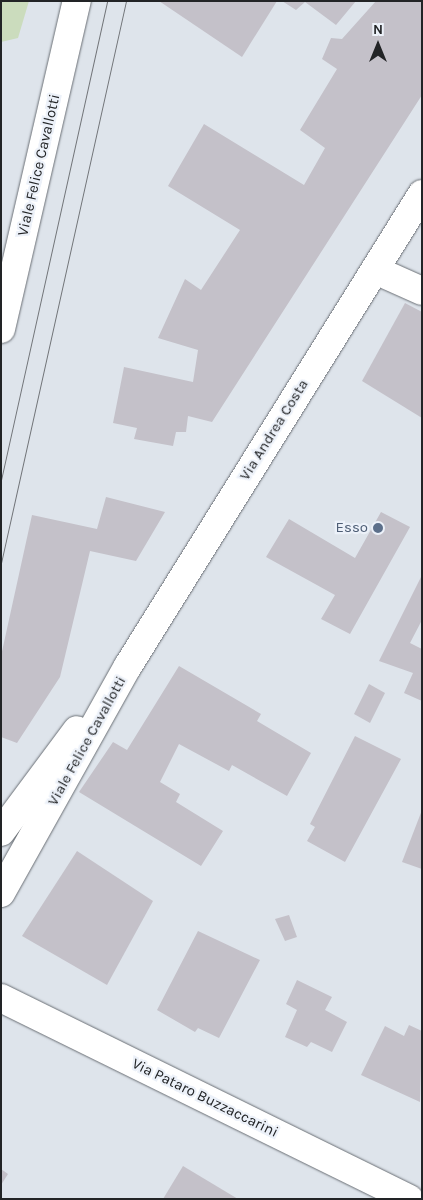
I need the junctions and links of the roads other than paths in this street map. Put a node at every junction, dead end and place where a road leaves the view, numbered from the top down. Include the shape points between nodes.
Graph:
1 (77, 1) edge
2 (422, 194) edge
3 (375, 270) junction
4 (422, 291) edge
5 (1, 329) edge
6 (128, 666) junction
7 (1, 832) edge
8 (1, 893) edge
9 (1, 998) edge
10 (409, 1199) edge

1 - 5 main road, Viale Felice Cavallotti
2 - 3 main road, Via Andrea Costa
3 - 4 main road
3 - 6 main road, Via Andrea Costa
6 - 7 main road, Viale Felice Cavallotti
6 - 8 main road, Viale Felice Cavallotti
9 - 10 main road, Via Pataro Buzzaccarini

